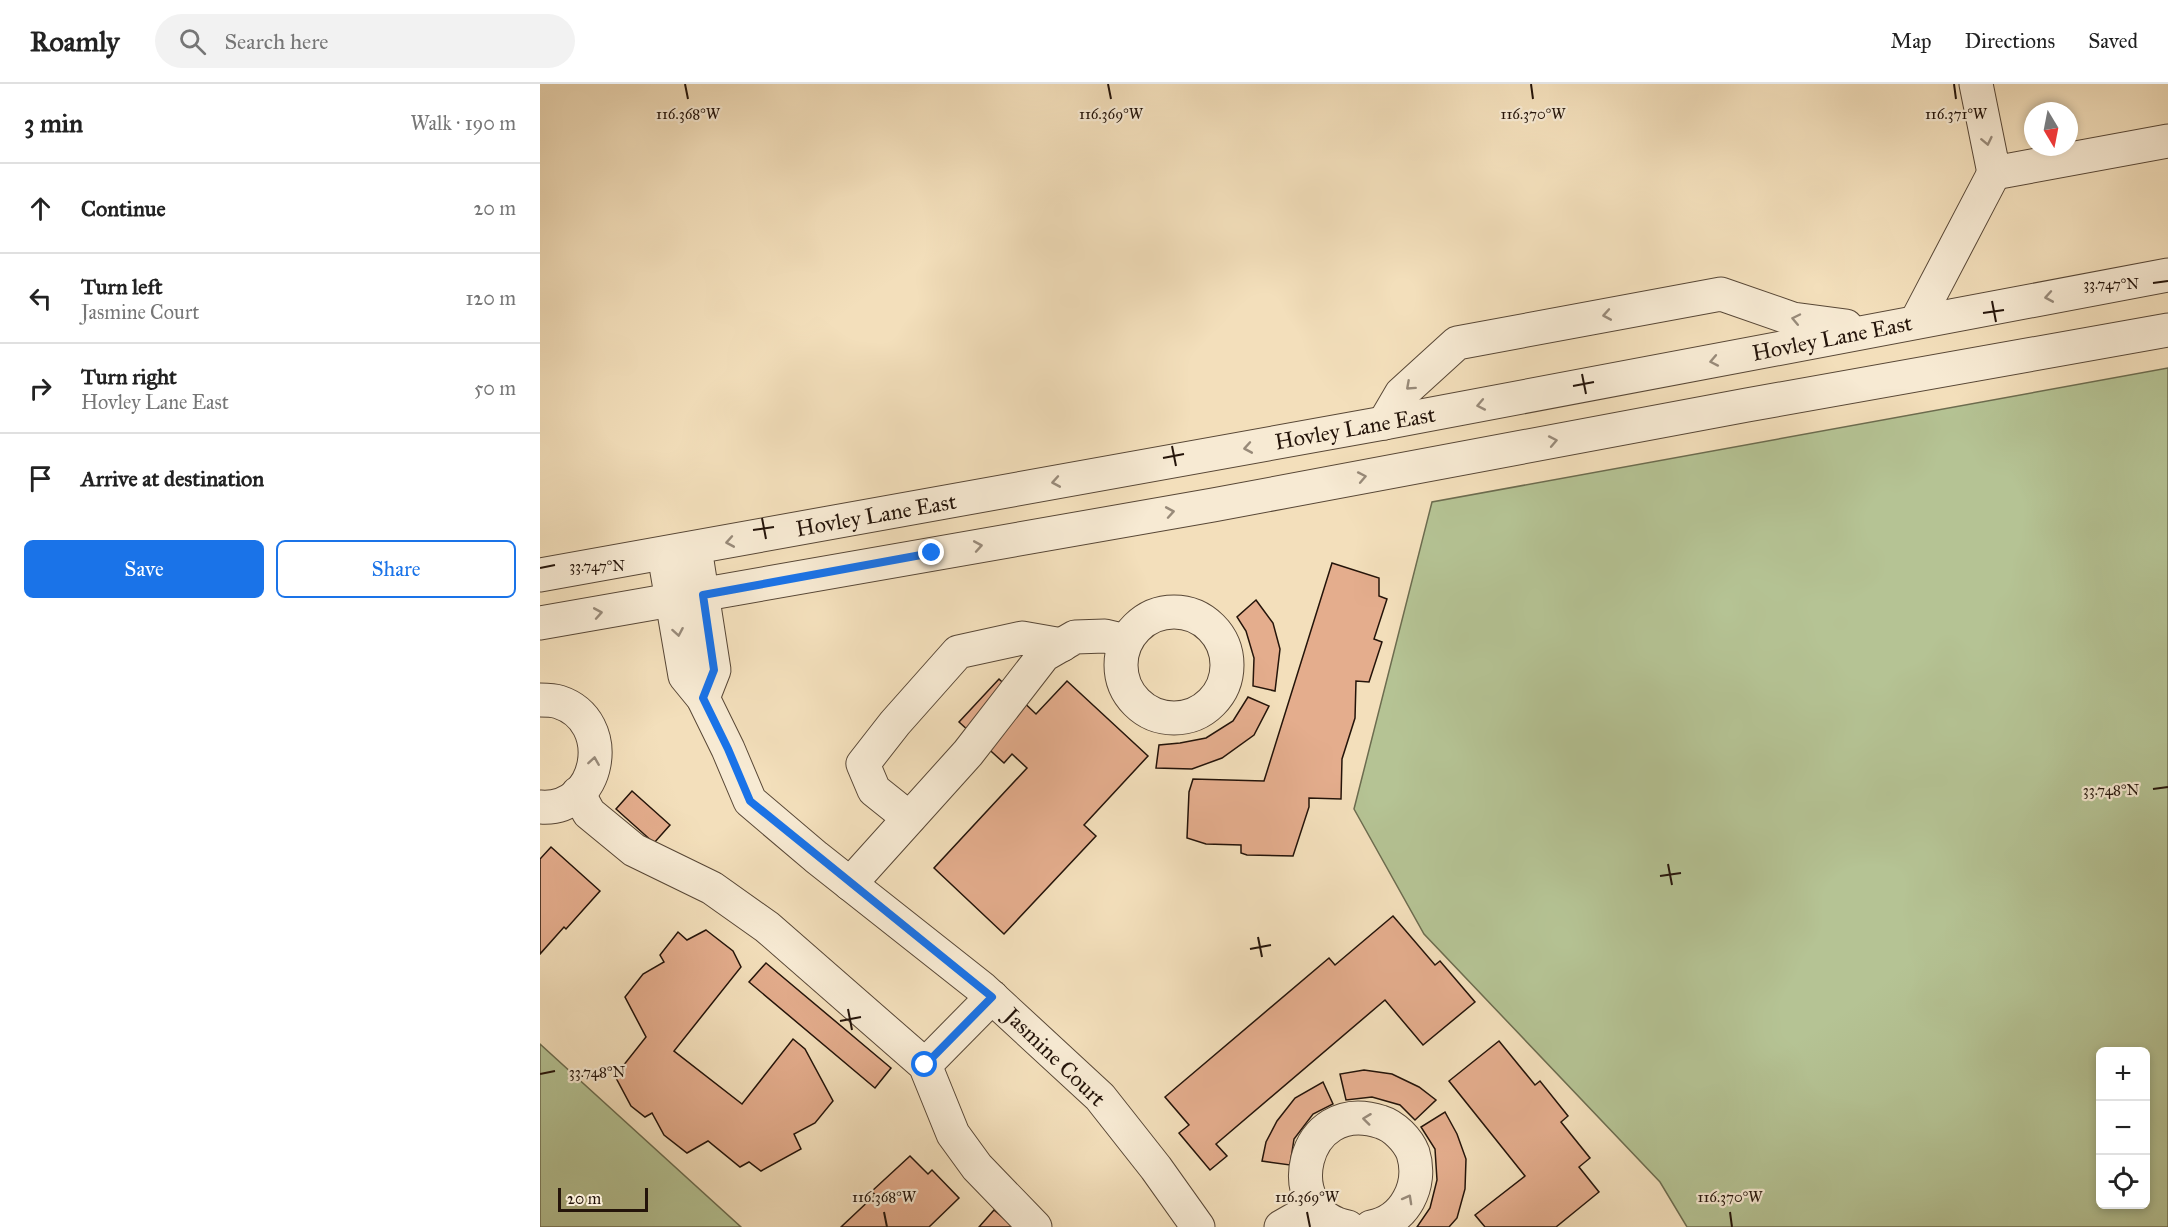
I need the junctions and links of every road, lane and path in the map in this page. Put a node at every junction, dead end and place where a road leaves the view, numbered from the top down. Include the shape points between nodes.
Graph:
1 (1976, 84) edge
2 (2168, 141) edge
3 (1994, 173) junction
4 (2168, 275) edge
5 (2168, 316) edge
6 (1916, 322) junction
7 (1874, 330) junction
8 (2168, 330) edge
9 (1965, 366) junction
10 (1384, 423) junction
11 (680, 551) junction
12 (540, 575) edge
13 (688, 598) junction
14 (540, 623) edge
15 (1126, 641) dead end
16 (1062, 645) junction
17 (540, 700) edge
18 (578, 793) junction
19 (540, 807) edge
20 (909, 818) junction
21 (850, 884) junction
22 (992, 997) junction
23 (925, 1065) junction
24 (1316, 1207) junction
25 (1035, 1227) edge
26 (1198, 1227) edge
27 (1281, 1227) edge
28 (1348, 1227) edge
29 (1371, 1227) edge

1 -> 3 street
2 - 3 street
3 - 6 street
4 -> 6 street, Hovley Lane East
5 - 9 street
6 - 7 street, Hovley Lane East
7 -> 10 street, Hovley Lane East
7 -> 10 street via 1793,319 1721,294 1457,343 1401,394
8 - 9 street
13 -> 9 street
10 -> 11 street, Hovley Lane East
11 - 12 street, Hovley Lane East
11 - 13 street, Jasmine Court
14 -> 13 street
13 - 21 street, Jasmine Court via 685,676 703,698 750,801
15 - 16 street via 1105,636 1075,638
16 - 20 street via 1044,655 968,753
16 - 20 street via 1022,638 958,652 910,705 863,764 874,790
18 -> 17 street via 595,766 592,734 572,709
18 - 19 street via 562,804
18 - 23 street via 589,813 634,850 712,888 767,927
20 - 21 street
21 - 22 street, Jasmine Court
22 - 23 street
22 - 26 street, Jasmine Court via 1100,1097
23 - 25 street via 952,1134 977,1167
24 - 27 street
24 - 28 street via 1329,1219
29 -> 24 street via 1396,1216 1408,1203 1414,1186 1412,1151 1387,1124 1369,1118 1350,1118 1333,1124 1318,1137 1308,1153 1305,1171 1307,1190

